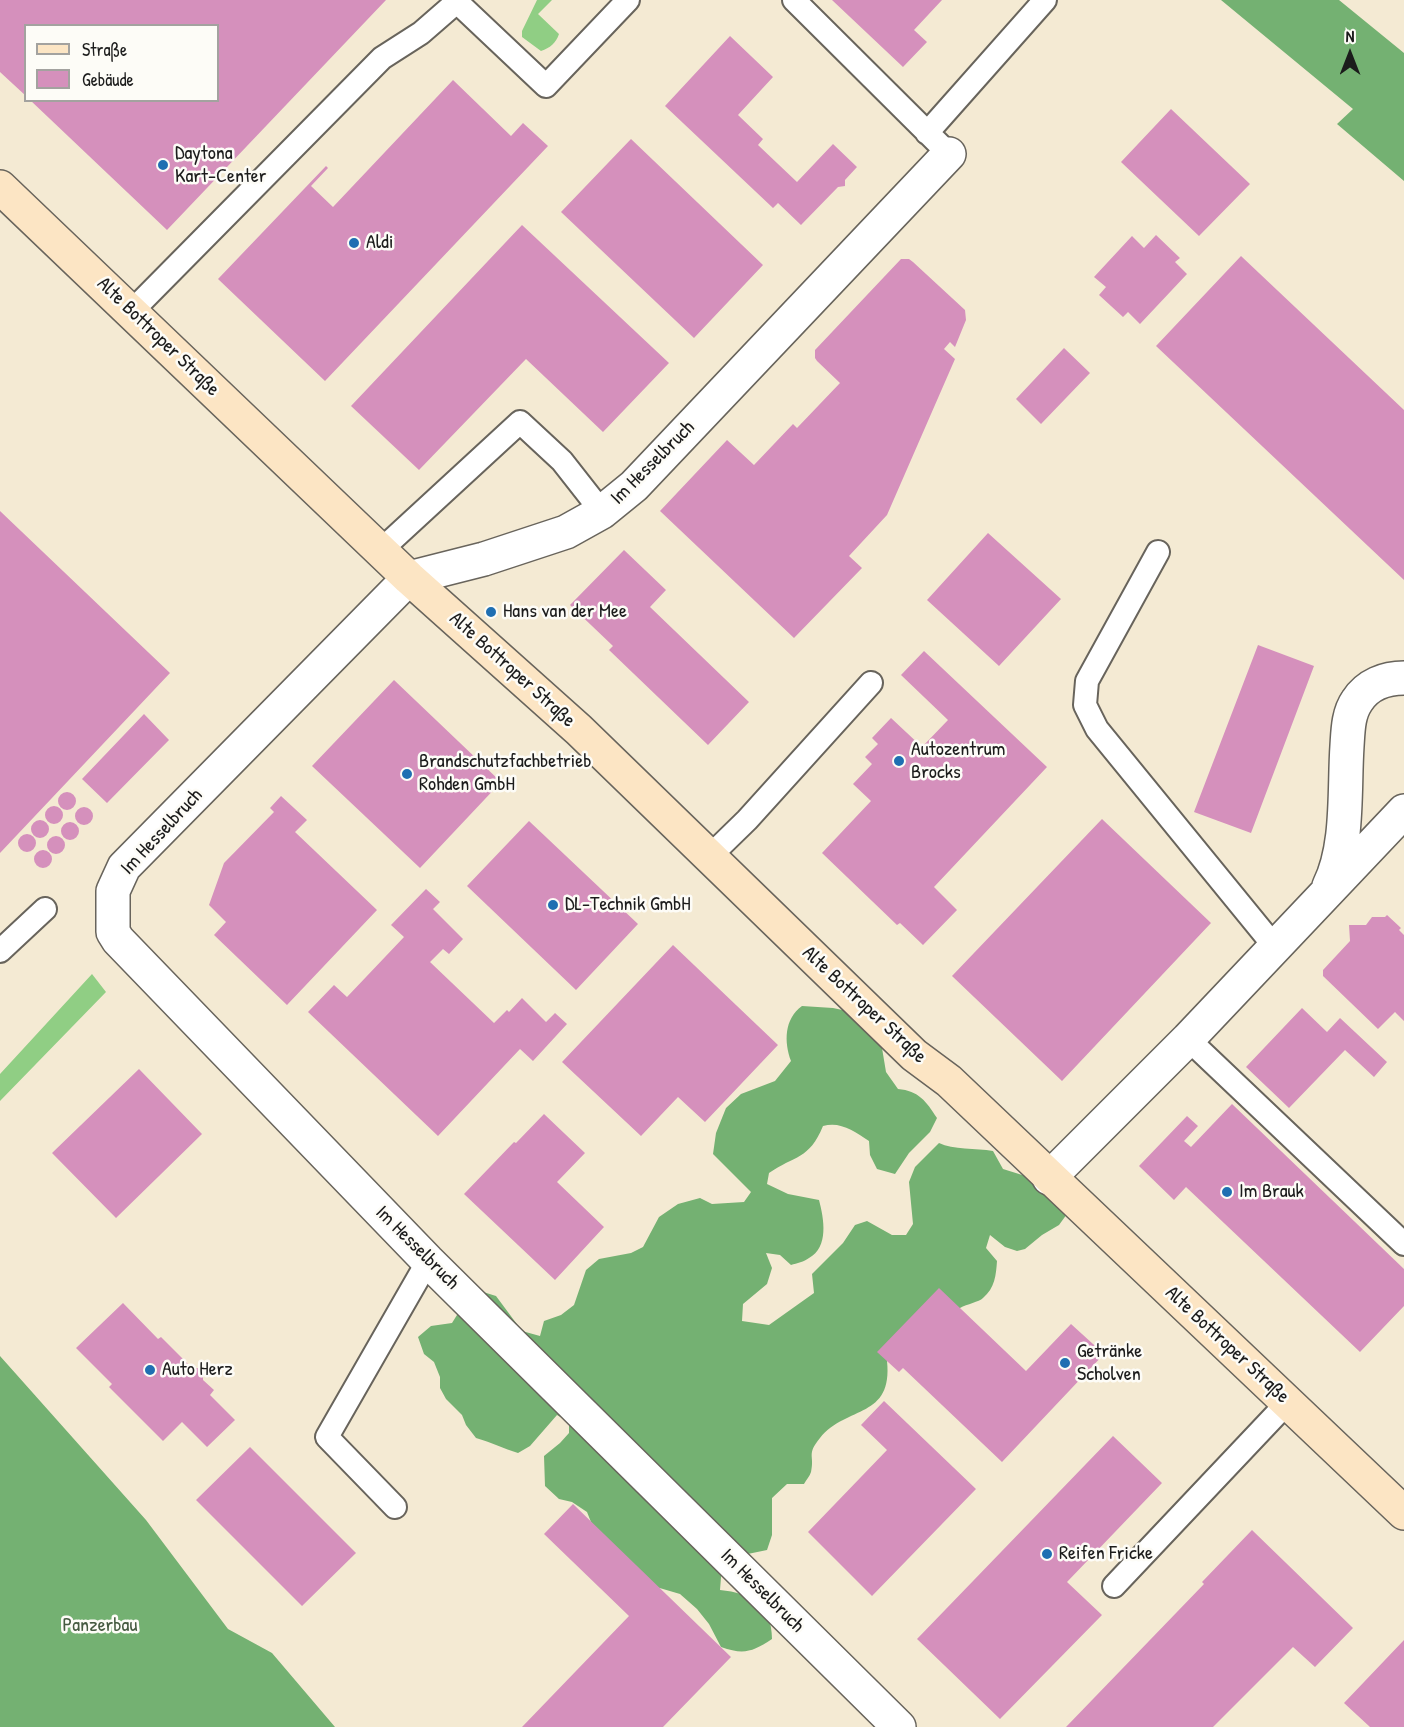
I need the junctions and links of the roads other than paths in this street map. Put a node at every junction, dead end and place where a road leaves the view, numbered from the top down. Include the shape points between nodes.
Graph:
1 (628, 0) edge
2 (794, 0) edge
3 (1045, 0) edge
4 (458, 1) edge
5 (938, 144) junction
6 (0, 187) edge
7 (131, 312) junction
8 (602, 512) junction
9 (381, 550) junction
10 (1158, 552) dead end
11 (409, 578) junction
12 (1404, 678) edge
13 (871, 683) dead end
14 (1404, 811) edge
15 (710, 856) junction
16 (1325, 893) junction
17 (45, 909) dead end
18 (1275, 947) junction
19 (0, 951) edge
20 (1188, 1039) junction
21 (1049, 1178) junction
22 (1404, 1244) edge
23 (428, 1261) junction
24 (1287, 1403) junction
25 (395, 1507) dead end
26 (1404, 1513) edge
27 (1113, 1586) dead end
28 (894, 1726) edge

1 - 4 lane via 546,86
2 - 5 lane
3 - 5 lane
4 - 7 lane via 421,33 382,58
5 - 8 street, Im Hesselbruch via 633,486
6 - 7 street, Alte Bottroper Straße
7 - 9 street, Alte Bottroper Straße
8 - 9 lane via 562,460 520,422
8 - 11 street, Im Hesselbruch via 566,532 530,545
9 - 11 street, Alte Bottroper Straße
10 - 18 lane via 1087,681 1085,705 1097,729
11 - 15 street, Alte Bottroper Straße via 579,730
11 - 23 street, Im Hesselbruch via 124,867 113,891 113,932
12 - 16 street via 1371,686 1353,708 1342,840
13 - 15 lane
14 - 16 street
15 - 21 street, Alte Bottroper Straße via 914,1055 949,1081
16 - 18 street
17 - 19 lane
18 - 20 street
20 - 21 street
20 - 22 lane
21 - 24 street, Alte Bottroper Straße
23 - 25 lane via 327,1437
23 - 28 street, Im Hesselbruch
24 - 26 street, Alte Bottroper Straße
24 - 27 lane

